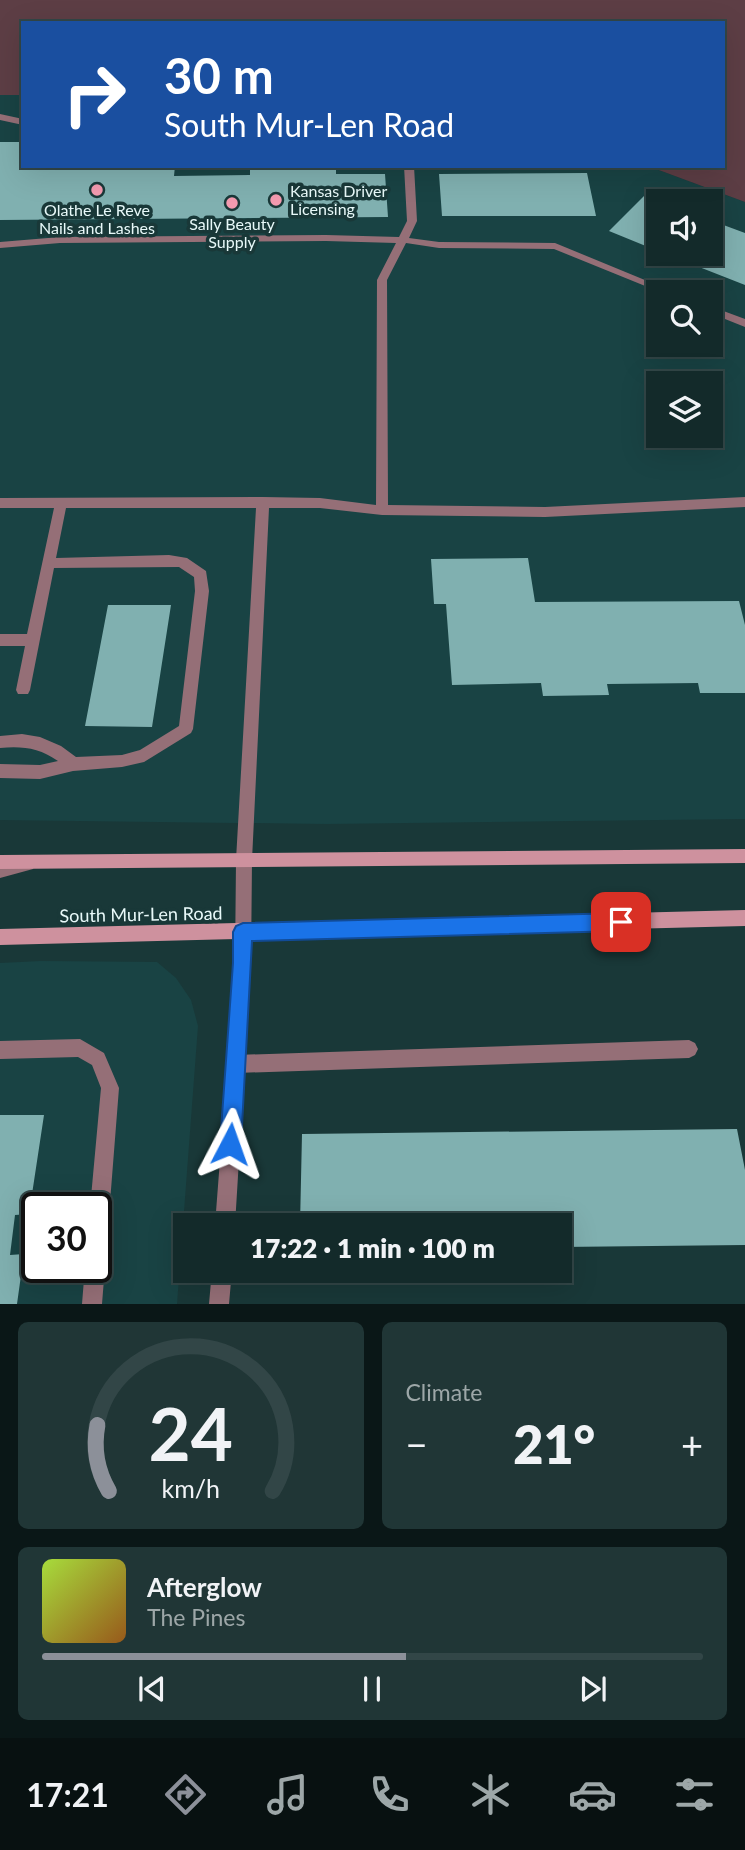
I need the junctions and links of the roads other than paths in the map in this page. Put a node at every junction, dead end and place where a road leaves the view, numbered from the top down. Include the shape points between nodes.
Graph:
1 (0, 117) edge
2 (21, 122) edge
3 (409, 168) edge
4 (403, 240) junction
5 (0, 245) edge
6 (646, 283) edge
7 (723, 314) edge
8 (745, 323) edge
9 (263, 502) junction
10 (745, 502) edge
11 (0, 503) edge
12 (61, 503) junction
13 (382, 510) junction
14 (49, 563) junction
15 (0, 640) edge
16 (33, 640) junction
17 (23, 690) dead end
18 (0, 742) edge
19 (73, 764) junction
20 (0, 771) edge
21 (745, 856) edge
22 (244, 860) junction
23 (39, 861) junction
24 (0, 862) edge
25 (0, 871) edge
26 (745, 918) edge
27 (243, 932) junction
28 (0, 937) edge
29 (689, 1049) dead end
30 (0, 1050) edge
31 (236, 1064) junction
32 (101, 1192) edge
33 (226, 1213) edge
34 (94, 1283) edge
35 (221, 1283) edge
36 (92, 1304) edge
37 (219, 1304) edge

1 - 2 street
3 - 4 street via 412,221
4 - 5 street via 60,240
4 - 6 street via 439,245 555,246
4 - 13 street via 382,280
7 - 8 street
9 - 12 street
9 - 13 street
9 - 22 street
10 - 13 street via 545,512
11 - 12 street
12 - 14 street
14 - 16 street
14 - 19 street via 169,560 182,562 201,575 186,729 144,756
15 - 16 street
16 - 17 street
18 - 19 street via 33,740 54,748
19 - 20 street via 40,772
21 - 22 main road
22 - 23 main road
22 - 27 street
23 - 24 main road
23 - 25 street
26 - 27 main road, South Mur-Len Road
27 - 28 main road, South Mur-Len Road
27 - 31 street
29 - 31 street
30 - 32 street via 80,1048 98,1059 110,1088
31 - 33 street
34 - 36 street
35 - 37 street

